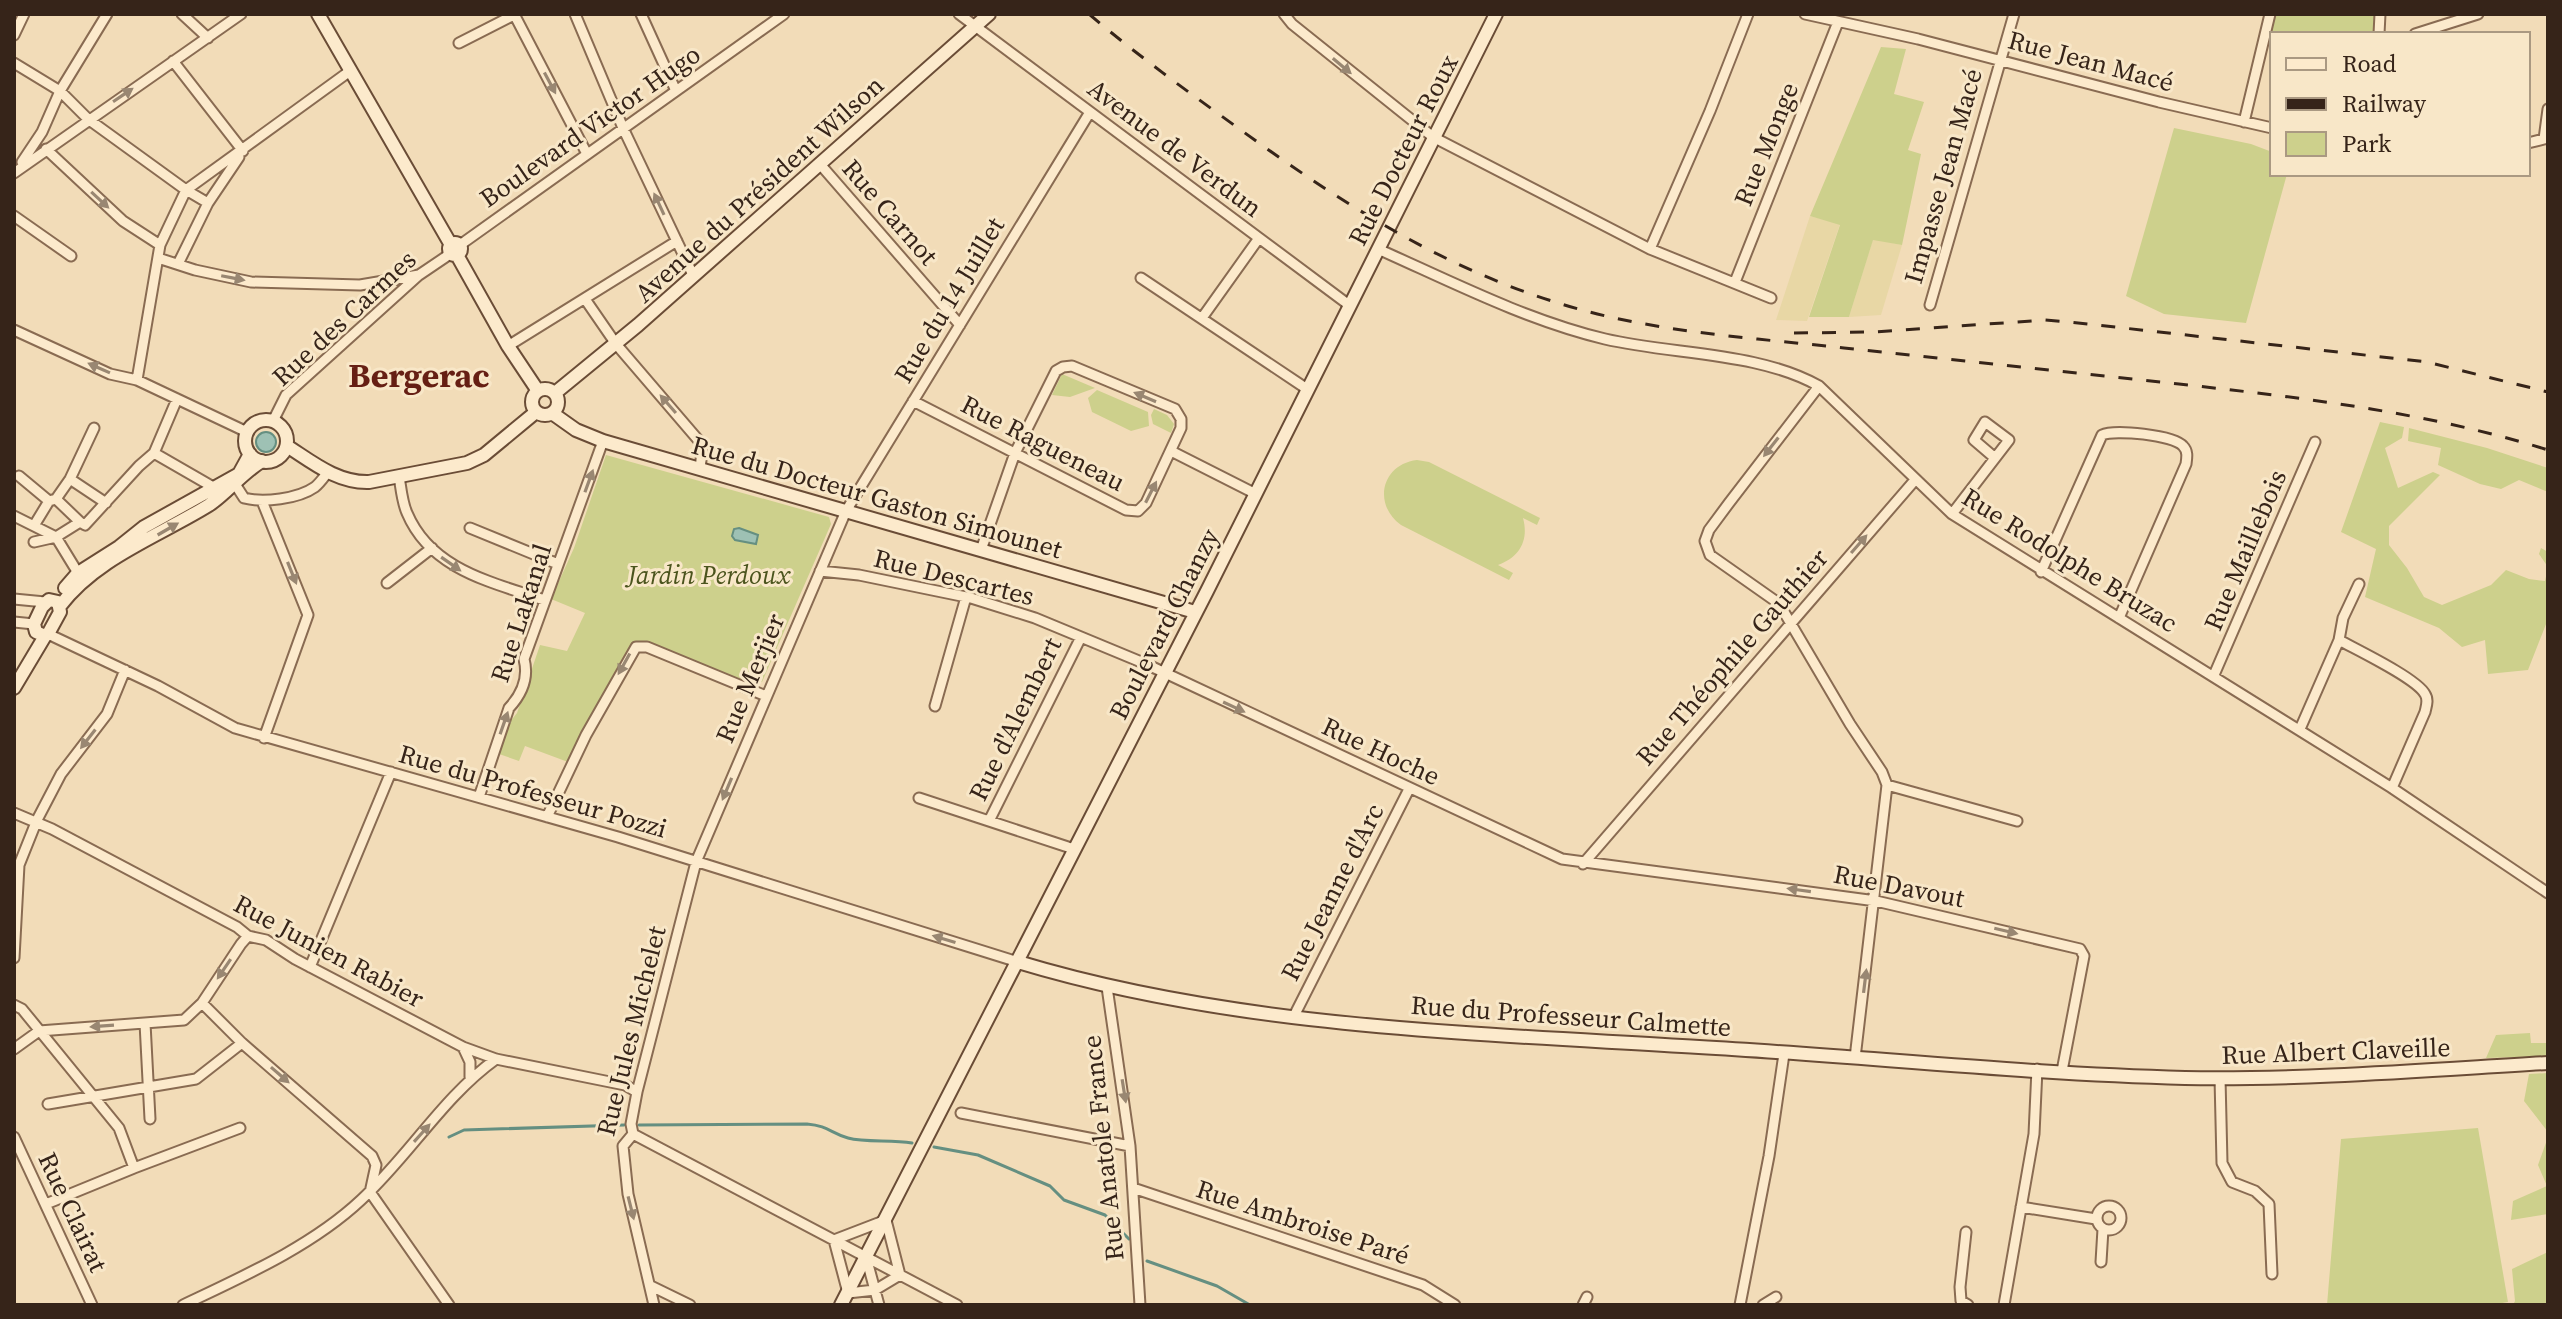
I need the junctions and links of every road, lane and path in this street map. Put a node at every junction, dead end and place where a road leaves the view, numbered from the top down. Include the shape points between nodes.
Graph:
1 (24, 14) edge
2 (182, 14) edge
3 (241, 14) edge
4 (318, 14) edge
5 (575, 14) edge
6 (641, 14) edge
7 (784, 14) edge
8 (959, 14) edge
9 (989, 14) edge
10 (1284, 14) edge
11 (1496, 14) edge
12 (1748, 14) edge
13 (1805, 14) edge
14 (2014, 14) edge
15 (2270, 14) edge
16 (2478, 14) edge
17 (103, 15) edge
18 (514, 15) edge
19 (1838, 22) junction
20 (974, 26) junction
21 (2421, 32) edge
22 (14, 35) edge
23 (208, 38) junction
24 (459, 43) dead end
25 (2267, 51) edge
26 (1999, 60) junction
27 (173, 61) junction
28 (14, 63) edge
29 (350, 71) junction
30 (60, 91) junction
31 (676, 91) junction
32 (2548, 109) edge
33 (1090, 112) junction
34 (88, 119) junction
35 (2244, 122) junction
36 (623, 128) junction
37 (2270, 128) edge
38 (1433, 137) junction
39 (2546, 138) edge
40 (46, 149) junction
41 (243, 151) junction
42 (587, 154) junction
43 (819, 163) junction
44 (16, 170) edge
45 (186, 190) junction
46 (208, 203) junction
47 (14, 216) edge
48 (1259, 238) junction
49 (677, 241) junction
50 (160, 245) junction
51 (1378, 249) junction
52 (1650, 249) junction
53 (455, 250) junction
54 (71, 256) dead end
55 (158, 258) junction
56 (178, 264) junction
57 (419, 275) junction
58 (693, 275) junction
59 (1141, 278) dead end
60 (1735, 282) junction
61 (1771, 298) dead end
62 (585, 299) junction
63 (1349, 305) junction
64 (1930, 305) dead end
65 (1202, 318) junction
66 (960, 325) junction
67 (14, 330) edge
68 (616, 344) junction
69 (508, 346) junction
70 (137, 380) junction
71 (1819, 386) junction
72 (1307, 389) junction
73 (538, 391) junction
74 (555, 393) junction
75 (177, 399) junction
76 (913, 401) junction
77 (536, 412) junction
78 (552, 413) junction
79 (273, 421) junction
80 (94, 428) dead end
81 (247, 432) junction
82 (603, 441) junction
83 (2315, 442) dead end
84 (283, 451) junction
85 (1171, 451) junction
86 (154, 453) junction
87 (1015, 453) junction
88 (250, 454) junction
89 (1995, 458) dead end
90 (262, 461) junction
91 (700, 469) junction
92 (328, 472) junction
93 (19, 476) dead end
94 (399, 476) junction
95 (70, 479) junction
96 (1915, 480) junction
97 (235, 484) junction
98 (213, 487) junction
99 (1254, 493) junction
100 (53, 500) junction
101 (262, 501) junction
102 (106, 503) junction
103 (846, 511) junction
104 (1952, 514) junction
105 (14, 516) edge
106 (80, 522) junction
107 (35, 524) junction
108 (470, 528) dead end
109 (56, 537) junction
110 (34, 542) dead end
111 (432, 548) junction
112 (981, 550) junction
113 (558, 564) junction
114 (820, 571) junction
115 (2041, 572) junction
116 (78, 573) junction
117 (387, 583) dead end
118 (2359, 584) dead end
119 (966, 597) junction
120 (14, 599) edge
121 (544, 600) junction
122 (54, 603) junction
123 (1195, 612) junction
124 (2119, 618) junction
125 (14, 622) edge
126 (34, 624) junction
127 (1789, 624) junction
128 (46, 635) junction
129 (1081, 637) junction
130 (2339, 640) junction
131 (125, 670) junction
132 (1163, 674) junction
133 (2214, 675) junction
134 (14, 688) edge
135 (766, 696) junction
136 (935, 706) dead end
137 (2300, 729) junction
138 (264, 738) junction
139 (391, 772) junction
140 (1887, 785) junction
141 (2392, 788) junction
142 (1409, 789) junction
143 (479, 797) junction
144 (919, 798) dead end
145 (14, 813) edge
146 (547, 817) junction
147 (989, 821) junction
148 (2017, 821) dead end
149 (35, 824) junction
150 (1074, 849) junction
151 (696, 862) junction
152 (1583, 864) junction
153 (2548, 893) edge
154 (1876, 901) junction
155 (248, 936) junction
156 (14, 958) edge
157 (1018, 962) junction
158 (310, 967) junction
159 (1107, 987) junction
160 (202, 1003) junction
161 (14, 1005) edge
162 (1294, 1016) junction
163 (145, 1023) junction
164 (39, 1031) junction
165 (242, 1043) junction
166 (463, 1047) junction
167 (14, 1049) edge
168 (1784, 1054) junction
169 (1855, 1058) junction
170 (496, 1059) junction
171 (2548, 1063) edge
172 (2037, 1069) junction
173 (2062, 1071) junction
174 (2126, 1074) joint
175 (470, 1077) junction
176 (2220, 1078) junction
177 (149, 1087) junction
178 (637, 1092) junction
179 (93, 1096) junction
180 (48, 1104) dead end
181 (961, 1113) dead end
182 (150, 1119) dead end
183 (240, 1128) dead end
184 (633, 1134) junction
185 (14, 1137) edge
186 (1130, 1146) junction
187 (372, 1156) junction
188 (401, 1157) junction
189 (134, 1168) junction
190 (1133, 1188) junction
191 (370, 1192) junction
192 (46, 1204) junction
193 (2021, 1207) junction
194 (2096, 1219) junction
195 (886, 1220) junction
196 (2103, 1229) junction
197 (1966, 1232) dead end
198 (834, 1240) junction
199 (866, 1257) junction
200 (2101, 1262) dead end
201 (2272, 1274) dead end
202 (900, 1275) junction
203 (651, 1286) junction
204 (875, 1290) junction
205 (848, 1293) junction
206 (1776, 1297) dead end
207 (92, 1305) edge
208 (183, 1305) edge
209 (449, 1305) edge
210 (654, 1305) edge
211 (690, 1305) edge
212 (841, 1305) edge
213 (879, 1305) edge
214 (957, 1305) edge
215 (1140, 1305) edge
216 (1455, 1305) edge
217 (1740, 1305) edge
218 (1763, 1305) edge
219 (1968, 1305) edge
220 (2004, 1305) edge

1 - 22 street
2 - 23 street
3 - 23 street
4 - 29 main road
5 - 36 street
6 - 31 street
7 - 31 street, Boulevard Victor Hugo
8 - 20 street, Avenue de Verdun
9 - 20 main road, Avenue du Président Wilson
10 -> 38 street
11 - 38 main road, Rue Docteur Roux
12 - 52 street
13 - 19 street, Rue Jean Macé
14 - 26 street, Impasse Jean Macé
15 - 25 street
16 - 21 street
17 - 30 street
18 - 24 street
18 -> 42 street
19 - 26 street, Rue Jean Macé
19 - 60 street, Rue Monge
20 - 33 street, Avenue de Verdun
20 - 43 main road, Avenue du Président Wilson
23 - 27 street
25 - 35 street
26 - 35 street, Rue Jean Macé
26 - 64 street, Impasse Jean Macé
34 -> 27 street
27 - 41 street
28 - 30 street
29 - 41 street
29 - 53 main road
30 - 34 street
30 - 44 street via 42,132
31 - 36 street, Boulevard Victor Hugo
32 - 39 street
33 - 48 street, Avenue de Verdun
33 - 66 street, Rue du 14 Juillet
34 - 40 street
34 - 45 street
35 - 37 street, Rue Jean Macé
36 - 42 street, Boulevard Victor Hugo
49 -> 36 street
38 - 51 main road, Rue Docteur Roux
38 - 52 street
40 - 44 street
40 -> 50 street via 123,221
41 - 45 street
41 - 46 street
42 - 53 street, Boulevard Victor Hugo
43 - 58 main road, Avenue du Président Wilson
43 - 66 street, Rue Carnot
45 - 46 street
45 - 50 street
46 - 56 street
47 - 54 street
48 - 63 street, Avenue de Verdun
48 - 65 street
49 - 58 street
49 - 62 street
50 - 55 street
51 - 63 main road, Rue Docteur Roux
51 - 71 street, Rue Rodolphe Bruzac via 1551,323 1655,349 1770,364
52 - 60 street
53 - 57 street, Rue des Carmes
53 - 69 main road
55 - 56 street
55 - 70 street
56 -> 57 street via 251,282 360,285
57 - 79 street, Rue des Carmes via 286,395
58 - 68 main road, Avenue du Président Wilson
59 - 65 street
60 - 61 street
62 - 68 street
62 - 69 street
63 - 72 main road, Boulevard Chanzy
65 - 72 street
66 - 76 street, Rue du 14 Juillet
70 -> 67 street via 110,374
68 - 74 main road, Avenue du Président Wilson
91 -> 68 street via 700,442
69 - 73 main road
70 - 75 street
71 - 96 street, Rue Rodolphe Bruzac
71 -> 127 street via 1705,541 1710,555 1774,600
72 - 99 main road, Boulevard Chanzy
73 - 74 main road
73 - 77 main road via 532,401
74 - 78 main road via 558,404
75 - 81 street
75 - 86 street
76 - 87 street, Rue Ragueneau
76 - 103 street, Rue du 14 Juillet
77 - 78 main road
77 - 94 main road via 467,463
78 - 82 main road, Rue du Docteur Gaston Simounet
79 - 81 main road via 255,423
79 - 84 main road via 286,433
80 - 95 street
81 - 88 main road
82 - 91 main road, Rue du Docteur Gaston Simounet
113 -> 82 street, Rue Lakanal
83 - 133 street, Rue Maillebois
84 - 90 main road
84 - 92 main road
87 -> 85 street, Rue Ragueneau via 1126,510 1138,511
85 -> 87 street via 1181,428 1175,409 1072,366 1056,371
85 - 99 street
86 - 98 street
86 - 102 street
87 - 112 street
88 - 90 main road
88 - 98 main road via 239,474
89 - 104 street
90 - 97 main road
91 - 103 main road, Rue du Docteur Gaston Simounet
92 - 94 main road via 356,482
92 - 101 street via 304,493
93 - 100 street
94 - 111 street via 406,512
95 - 100 street
95 - 102 street
96 - 104 street, Rue Rodolphe Bruzac
127 -> 96 street, Rue Théophile Gauthier
97 - 101 street via 244,498
122 -> 97 main road
98 - 116 main road
99 - 123 main road, Boulevard Chanzy
100 - 106 street
100 - 107 street
101 -> 138 street via 308,615
102 - 106 street via 85,525
103 - 112 main road, Rue du Docteur Gaston Simounet
103 - 114 street, Rue Merjier
104 - 115 street, Rue Rodolphe Bruzac
105 - 107 street
106 - 109 street
107 - 109 street
108 - 113 street
109 - 110 street
109 - 116 street
111 - 117 street
111 -> 121 street via 460,571
112 - 123 main road, Rue du Docteur Gaston Simounet
113 - 121 street, Rue Lakanal
114 - 119 street, Rue Descartes
114 - 135 street, Rue Merjier
115 - 124 street, Rue Rodolphe Bruzac
115 - 124 street via 2102,435 2109,431 2177,441 2185,447 2186,464
116 - 122 main road
118 - 130 street
119 - 129 street, Rue Descartes
119 - 136 street
120 - 122 street
143 -> 121 street, Rue Lakanal via 509,708 519,697 527,671 524,659
122 - 126 main road
122 - 128 main road via 60,612
123 - 132 main road, Boulevard Chanzy
124 - 133 street, Rue Rodolphe Bruzac
125 - 126 street
126 - 128 main road via 36,632
127 - 140 street
127 - 152 street, Rue Théophile Gauthier
128 - 131 street, Rue du Professeur Pozzi
128 - 134 main road
129 - 132 street, Rue Descartes
129 - 147 street, Rue d'Alembert
130 - 137 street
130 - 141 street via 2425,694 2425,712
131 - 138 street, Rue du Professeur Pozzi via 228,725
131 -> 149 street via 107,714 61,774
132 -> 142 street, Rue Hoche
132 - 150 main road, Boulevard Chanzy
133 - 137 street, Rue Rodolphe Bruzac
135 -> 146 street via 639,646 632,650 579,748
135 -> 151 street, Rue Merjier
137 - 141 street, Rue Rodolphe Bruzac
138 - 139 street, Rue du Professeur Pozzi
139 - 143 street, Rue du Professeur Pozzi
139 - 158 street
140 - 148 street
140 - 154 street
141 - 153 street, Rue Rodolphe Bruzac
142 - 152 street, Rue Hoche
142 - 162 street, Rue Jeanne d'Arc
143 - 146 street, Rue du Professeur Pozzi
144 - 147 street
145 - 149 street, Rue Junien Rabier
146 - 151 street, Rue du Professeur Pozzi
147 - 150 street
149 - 155 street, Rue Junien Rabier
149 - 156 street via 19,865
150 - 157 main road, Boulevard Chanzy
157 -> 151 street, Rue du Professeur Pozzi
151 - 178 street, Rue Jules Michelet
154 -> 152 street, Rue Davout
169 -> 154 street
154 -> 173 street, Rue Davout via 2080,949 2084,956
155 - 158 street, Rue Junien Rabier via 266,940
155 -> 160 street
157 - 159 main road, Rue du Professeur Calmette
157 - 195 main road, Boulevard Chanzy
158 - 166 street, Rue Junien Rabier
159 - 162 main road, Rue du Professeur Calmette
159 -> 186 street, Rue Anatole France
160 - 163 street via 184,1020
160 - 165 street
161 - 164 street
162 - 168 main road, Rue du Professeur Calmette
163 -> 164 street
163 - 177 street
164 - 167 street
164 - 179 street
165 - 177 street via 196,1079
165 -> 187 street
166 - 170 street, Rue Junien Rabier
166 - 175 street
168 - 169 main road, Rue du Professeur Calmette
168 - 217 street
169 - 172 main road, Rue du Professeur Calmette
170 - 175 street
170 - 178 street, Rue Junien Rabier via 625,1085
171 - 176 main road, Rue Albert Claveille
172 - 173 main road, Rue du Professeur Calmette
172 - 193 street via 2034,1134
173 - 174 main road, Rue du Professeur Calmette
174 - 176 main road, Rue Albert Claveille
188 -> 175 street
176 - 201 street via 2222,1163 2232,1182 2255,1191 2269,1204
177 - 179 street
177 - 182 street
178 - 184 street, Rue Jules Michelet
179 - 180 street
179 - 189 street via 119,1128
181 - 186 street
183 - 189 street
184 - 198 street
184 -> 203 street, Rue Jules Michelet via 623,1146 627,1183
185 - 192 street, Rue Clairat
186 - 190 street, Rue Anatole France
187 - 188 street
187 - 191 street via 376,1165
188 - 191 street
189 - 192 street
190 - 215 street, Rue Anatole France
190 - 216 street, Rue Ambroise Paré via 1423,1285
191 - 208 street via 313,1237
191 - 209 street
192 - 207 street, Rue Clairat
193 - 194 street
193 - 220 street
194 - 196 street
194 - 196 street via 2104,1207 2119,1211 2118,1226
195 - 198 street
195 - 199 main road, Boulevard Chanzy
195 - 202 street
196 - 200 street
197 - 219 street via 1960,1287 1961,1301
198 - 199 street
198 - 205 street
199 - 202 street
199 - 204 street
199 - 205 main road, Boulevard Chanzy
202 - 204 street
202 - 214 street
203 - 210 street, Rue Jules Michelet
203 - 211 street
204 - 205 street
204 - 213 street
205 - 212 main road, Boulevard Chanzy
206 - 218 street

